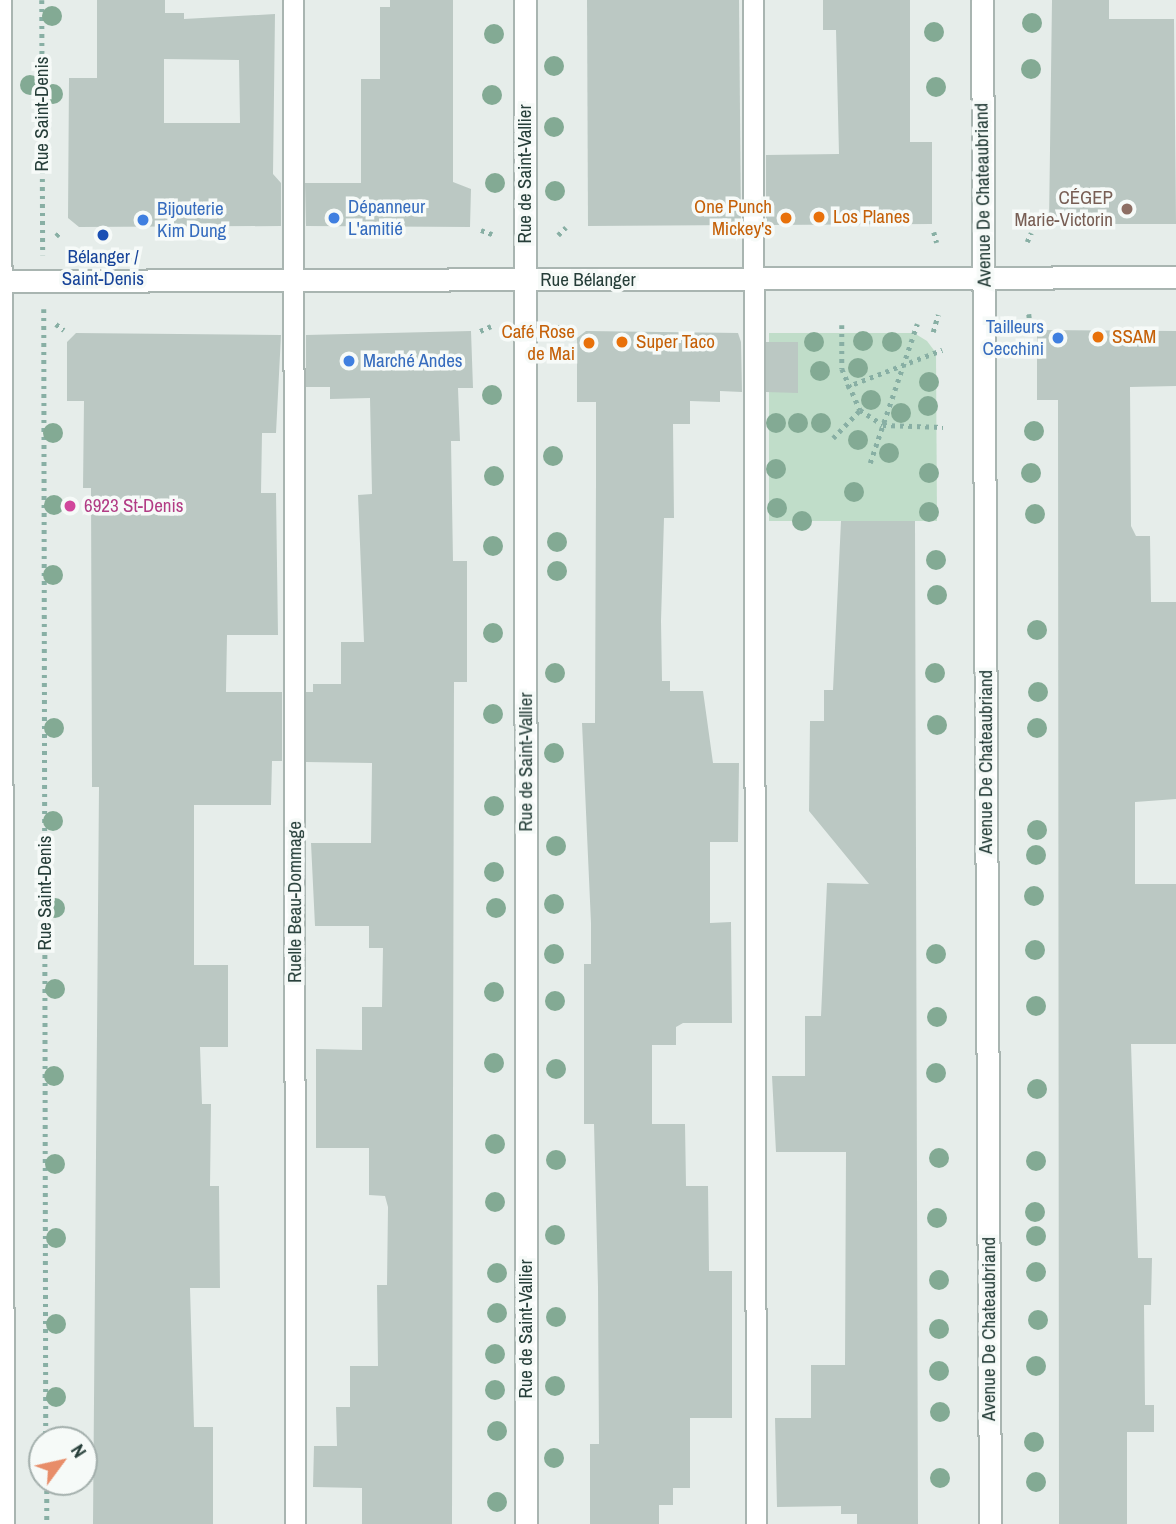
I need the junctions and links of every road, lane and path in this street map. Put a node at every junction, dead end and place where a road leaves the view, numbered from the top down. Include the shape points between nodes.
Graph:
1 (0, 0) edge
2 (42, 0) edge
3 (293, 0) edge
4 (525, 0) edge
5 (753, 0) edge
6 (982, 0) edge
7 (42, 227) dead end
8 (566, 227) dead end
9 (62, 230) dead end
10 (481, 230) dead end
11 (934, 232) dead end
12 (1031, 233) dead end
13 (492, 234) dead end
14 (558, 235) dead end
15 (57, 236) dead end
16 (1027, 242) dead end
17 (937, 243) dead end
18 (984, 277) junction
19 (1176, 277) edge
20 (753, 279) junction
21 (525, 280) junction
22 (0, 281) edge
23 (295, 281) junction
24 (1029, 314) dead end
25 (938, 315) dead end
26 (1030, 323) dead end
27 (56, 324) dead end
28 (917, 324) dead end
29 (842, 325) dead end
30 (491, 326) dead end
31 (558, 327) dead end
32 (566, 328) dead end
33 (64, 330) dead end
34 (480, 331) dead end
35 (933, 331) dead end
36 (44, 345) dead end
37 (942, 350) dead end
38 (906, 363) junction
39 (846, 387) junction
40 (860, 410) junction
41 (883, 425) junction
42 (943, 428) dead end
43 (833, 438) dead end
44 (870, 463) dead end
45 (46, 1426) edge
46 (47, 1496) edge
47 (3, 1524) edge
48 (47, 1524) edge
49 (295, 1524) edge
50 (526, 1524) edge
51 (756, 1524) edge
52 (990, 1524) edge

1 - 22 street
2 - 7 path, Rue Saint-Denis
3 - 23 lane, Ruelle Beau-Dommage
4 - 21 street, Rue de Saint-Vallier
5 - 20 lane
6 - 18 street, Avenue De Chateaubriand
8 - 14 path
9 - 15 path
10 - 13 path
11 - 17 path
12 - 16 path
18 - 19 street, Rue Bélanger
18 - 20 street, Rue Bélanger
18 - 52 street, Avenue De Chateaubriand
20 - 21 street, Rue Bélanger
20 - 51 lane
21 - 23 street, Rue Bélanger
21 - 50 street, Rue de Saint-Vallier
22 - 23 street, Rue Bélanger
22 - 47 street
23 - 49 lane, Ruelle Beau-Dommage
24 - 26 path
25 - 35 path
27 - 33 path
28 - 38 path
29 - 39 path
30 - 34 path
31 - 32 path
36 - 45 path, Rue Saint-Denis
37 - 38 path
38 - 39 path
38 - 41 path
39 - 40 path
40 - 41 path
40 - 43 path
41 - 42 path
41 - 44 path
46 - 48 path

